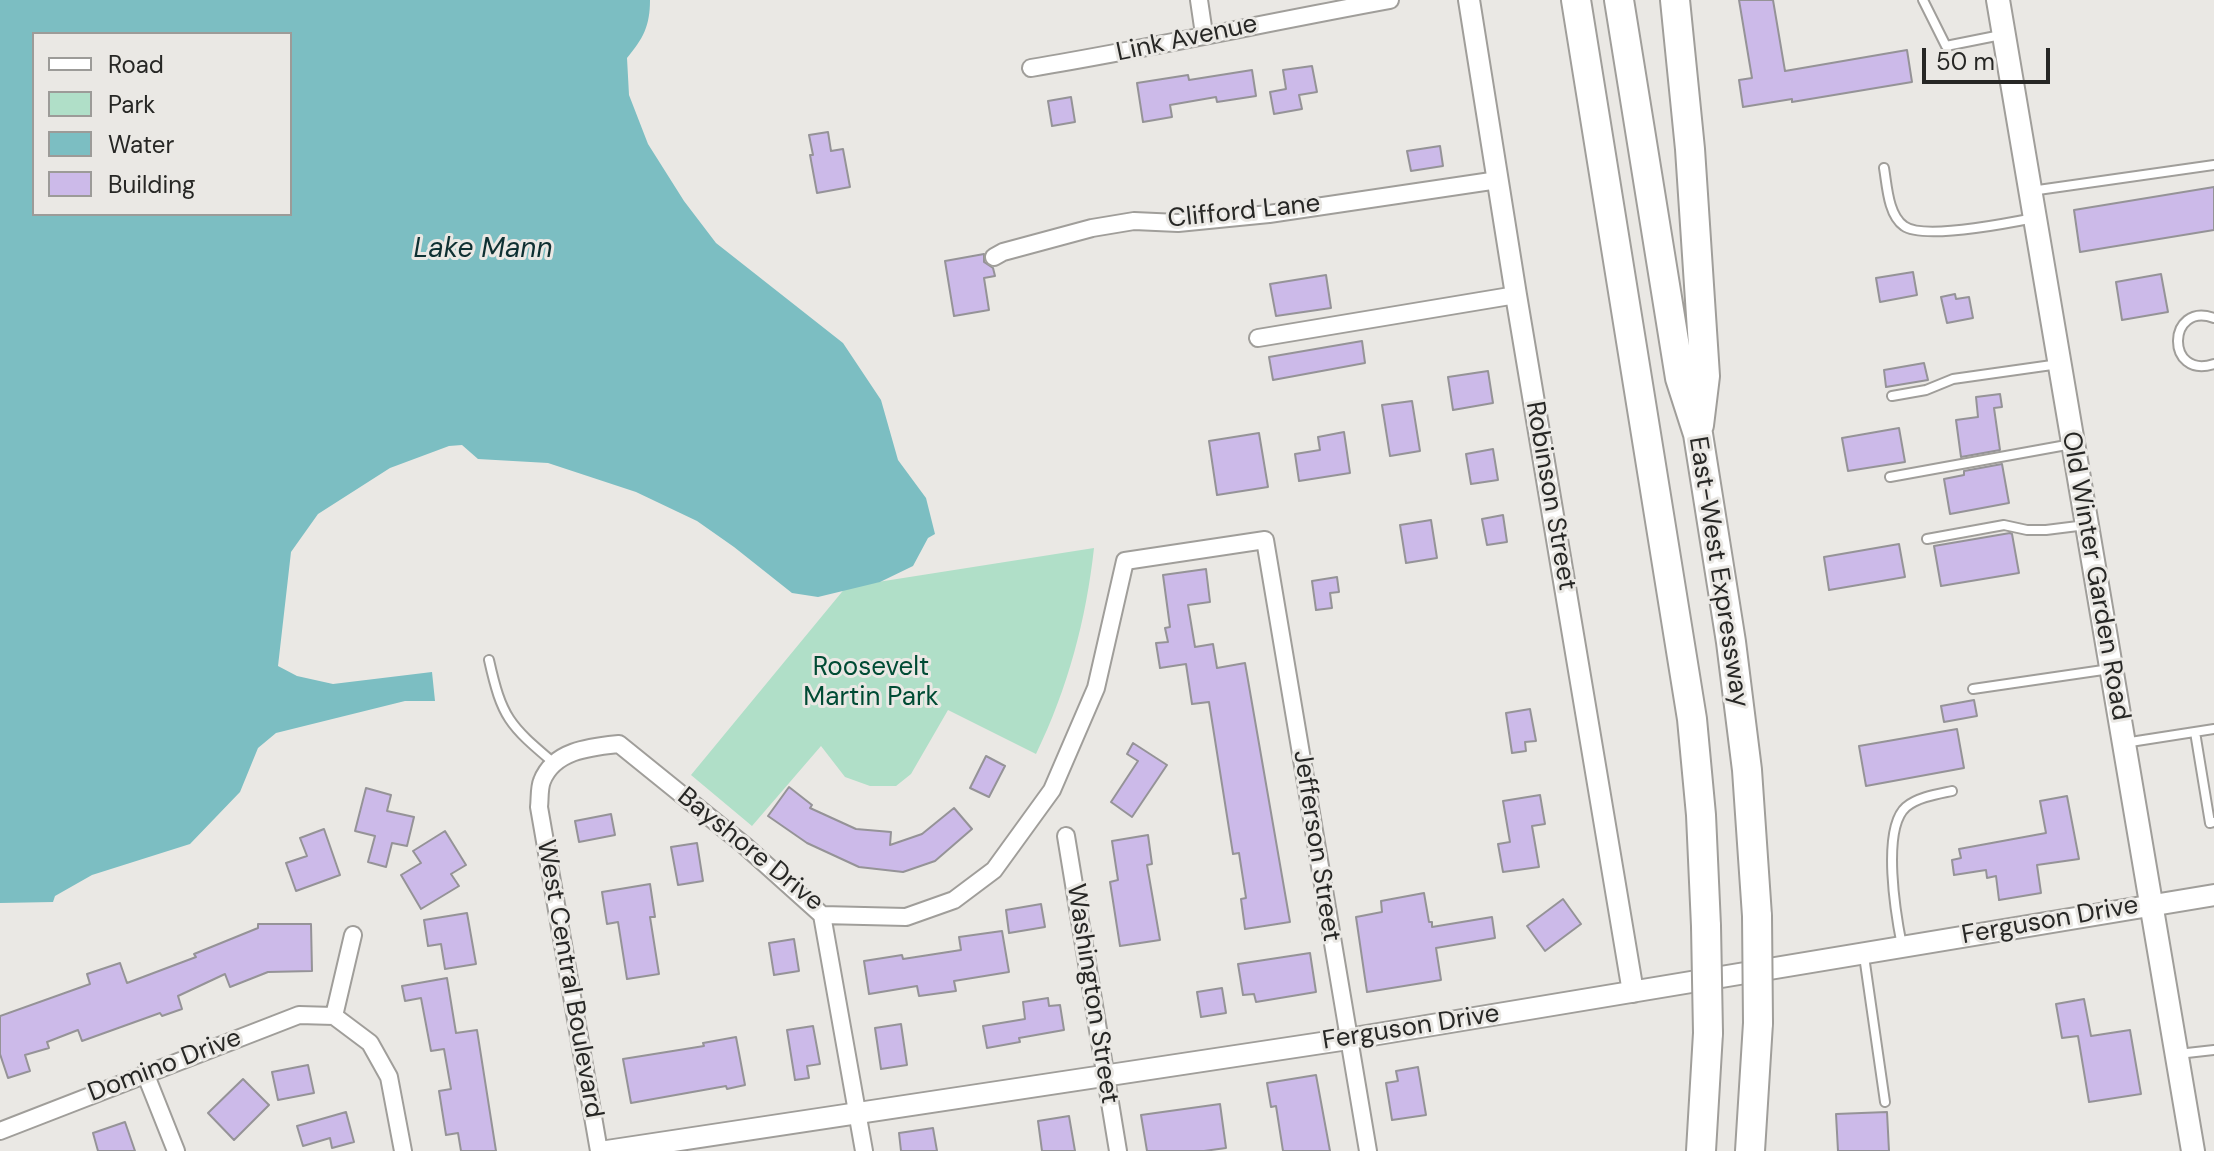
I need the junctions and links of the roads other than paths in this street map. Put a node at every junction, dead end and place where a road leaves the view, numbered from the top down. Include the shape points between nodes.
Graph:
1 (1199, 0) edge
2 (1390, 0) edge
3 (1469, 0) edge
4 (1576, 0) edge
5 (1619, 0) edge
6 (1675, 0) edge
7 (1923, 0) edge
8 (1998, 0) edge
9 (1204, 34) junction
10 (2004, 34) junction
11 (1031, 68) dead end
12 (2214, 165) edge
13 (1884, 168) dead end
14 (1498, 180) junction
15 (2031, 191) junction
16 (2035, 218) junction
17 (994, 257) dead end
18 (1516, 295) junction
19 (2214, 318) edge
20 (1258, 338) dead end
21 (2060, 363) junction
22 (2214, 364) edge
23 (1892, 396) dead end
24 (1698, 434) junction
25 (2073, 444) junction
26 (1890, 477) dead end
27 (2086, 525) junction
28 (1927, 539) dead end
29 (1265, 540) joint
30 (489, 660) dead end
31 (2111, 669) junction
32 (1973, 689) dead end
33 (2214, 729) edge
34 (2195, 732) junction
35 (2123, 743) junction
36 (554, 763) junction
37 (1952, 791) dead end
38 (2214, 822) edge
39 (1066, 836) dead end
40 (2214, 895) edge
41 (2150, 904) junction
42 (822, 915) junction
43 (353, 935) dead end
44 (1902, 946) junction
45 (1864, 953) junction
46 (1633, 992) junction
47 (334, 1016) junction
48 (1348, 1039) junction
49 (2214, 1050) edge
50 (2178, 1054) junction
51 (145, 1073) junction
52 (1104, 1075) junction
53 (1885, 1102) dead end
54 (858, 1114) junction
55 (0, 1131) edge
56 (176, 1151) edge
57 (403, 1151) edge
58 (599, 1151) edge
59 (607, 1151) edge
60 (864, 1151) edge
61 (1118, 1151) edge
62 (1368, 1151) edge
63 (1701, 1151) edge
64 (1750, 1151) edge
65 (2193, 1151) edge

1 - 9 street
2 - 9 street, Link Avenue
3 - 14 street, Robinson Street
4 - 63 highway, East-West Expressway, bridge via 1692,719 1706,926 1708,1033
5 - 24 highway, East-West Expressway via 1680,378
6 - 24 highway via 1705,376
7 - 10 lane via 1946,46
8 - 10 main road, Old Winter Garden Road
9 - 11 street, Link Avenue
10 - 15 main road, Old Winter Garden Road
12 - 15 lane
13 - 16 lane via 1891,207 1902,226 1917,232
14 - 17 street, Clifford Lane via 1269,214 1178,223 1134,221
14 - 18 street, Robinson Street
15 - 16 main road, Old Winter Garden Road
16 - 21 main road, Old Winter Garden Road
18 - 20 street
18 - 46 street, Robinson Street
19 - 22 lane via 2189,319 2177,337 2178,348 2191,364
21 - 23 lane via 1953,379
21 - 25 main road, Old Winter Garden Road
24 - 64 highway, East-West Expressway, bridge via 1747,770 1758,1023
25 - 26 lane
25 - 27 main road, Old Winter Garden Road
27 - 28 lane via 2046,530 2004,525
27 - 31 main road, Old Winter Garden Road
29 - 42 street, Bayshore Drive via 1125,561 1096,688 1052,790 994,870 954,900 906,917
29 - 48 street, Jefferson Street
30 - 36 lane via 509,721
31 - 32 lane
31 - 35 main road, Old Winter Garden Road
33 - 34 lane
34 - 35 lane
34 - 38 lane via 2210,823
35 - 41 main road, Old Winter Garden Road
36 - 42 street, Bayshore Drive via 584,747 619,744
36 - 58 street, West Central Boulevard via 542,781 539,807
37 - 44 lane via 1907,806 1897,818 1893,865
39 - 52 street, Washington Street
40 - 41 street, Ferguson Drive
41 - 44 street, Ferguson Drive
41 - 50 main road, Old Winter Garden Road
42 - 54 street
43 - 47 street
44 - 45 street, Ferguson Drive
45 - 46 street, Ferguson Drive
45 - 53 lane
46 - 48 street, Ferguson Drive
47 - 51 street, Domino Drive via 299,1015
47 - 57 street via 370,1043 389,1077
48 - 52 street, Ferguson Drive
48 - 62 street, Jefferson Street
49 - 50 lane
50 - 65 main road, Old Winter Garden Road
51 - 55 street, Domino Drive
51 - 56 street
52 - 54 street, Ferguson Drive
52 - 61 street, Washington Street
54 - 59 street, Ferguson Drive
54 - 60 street

